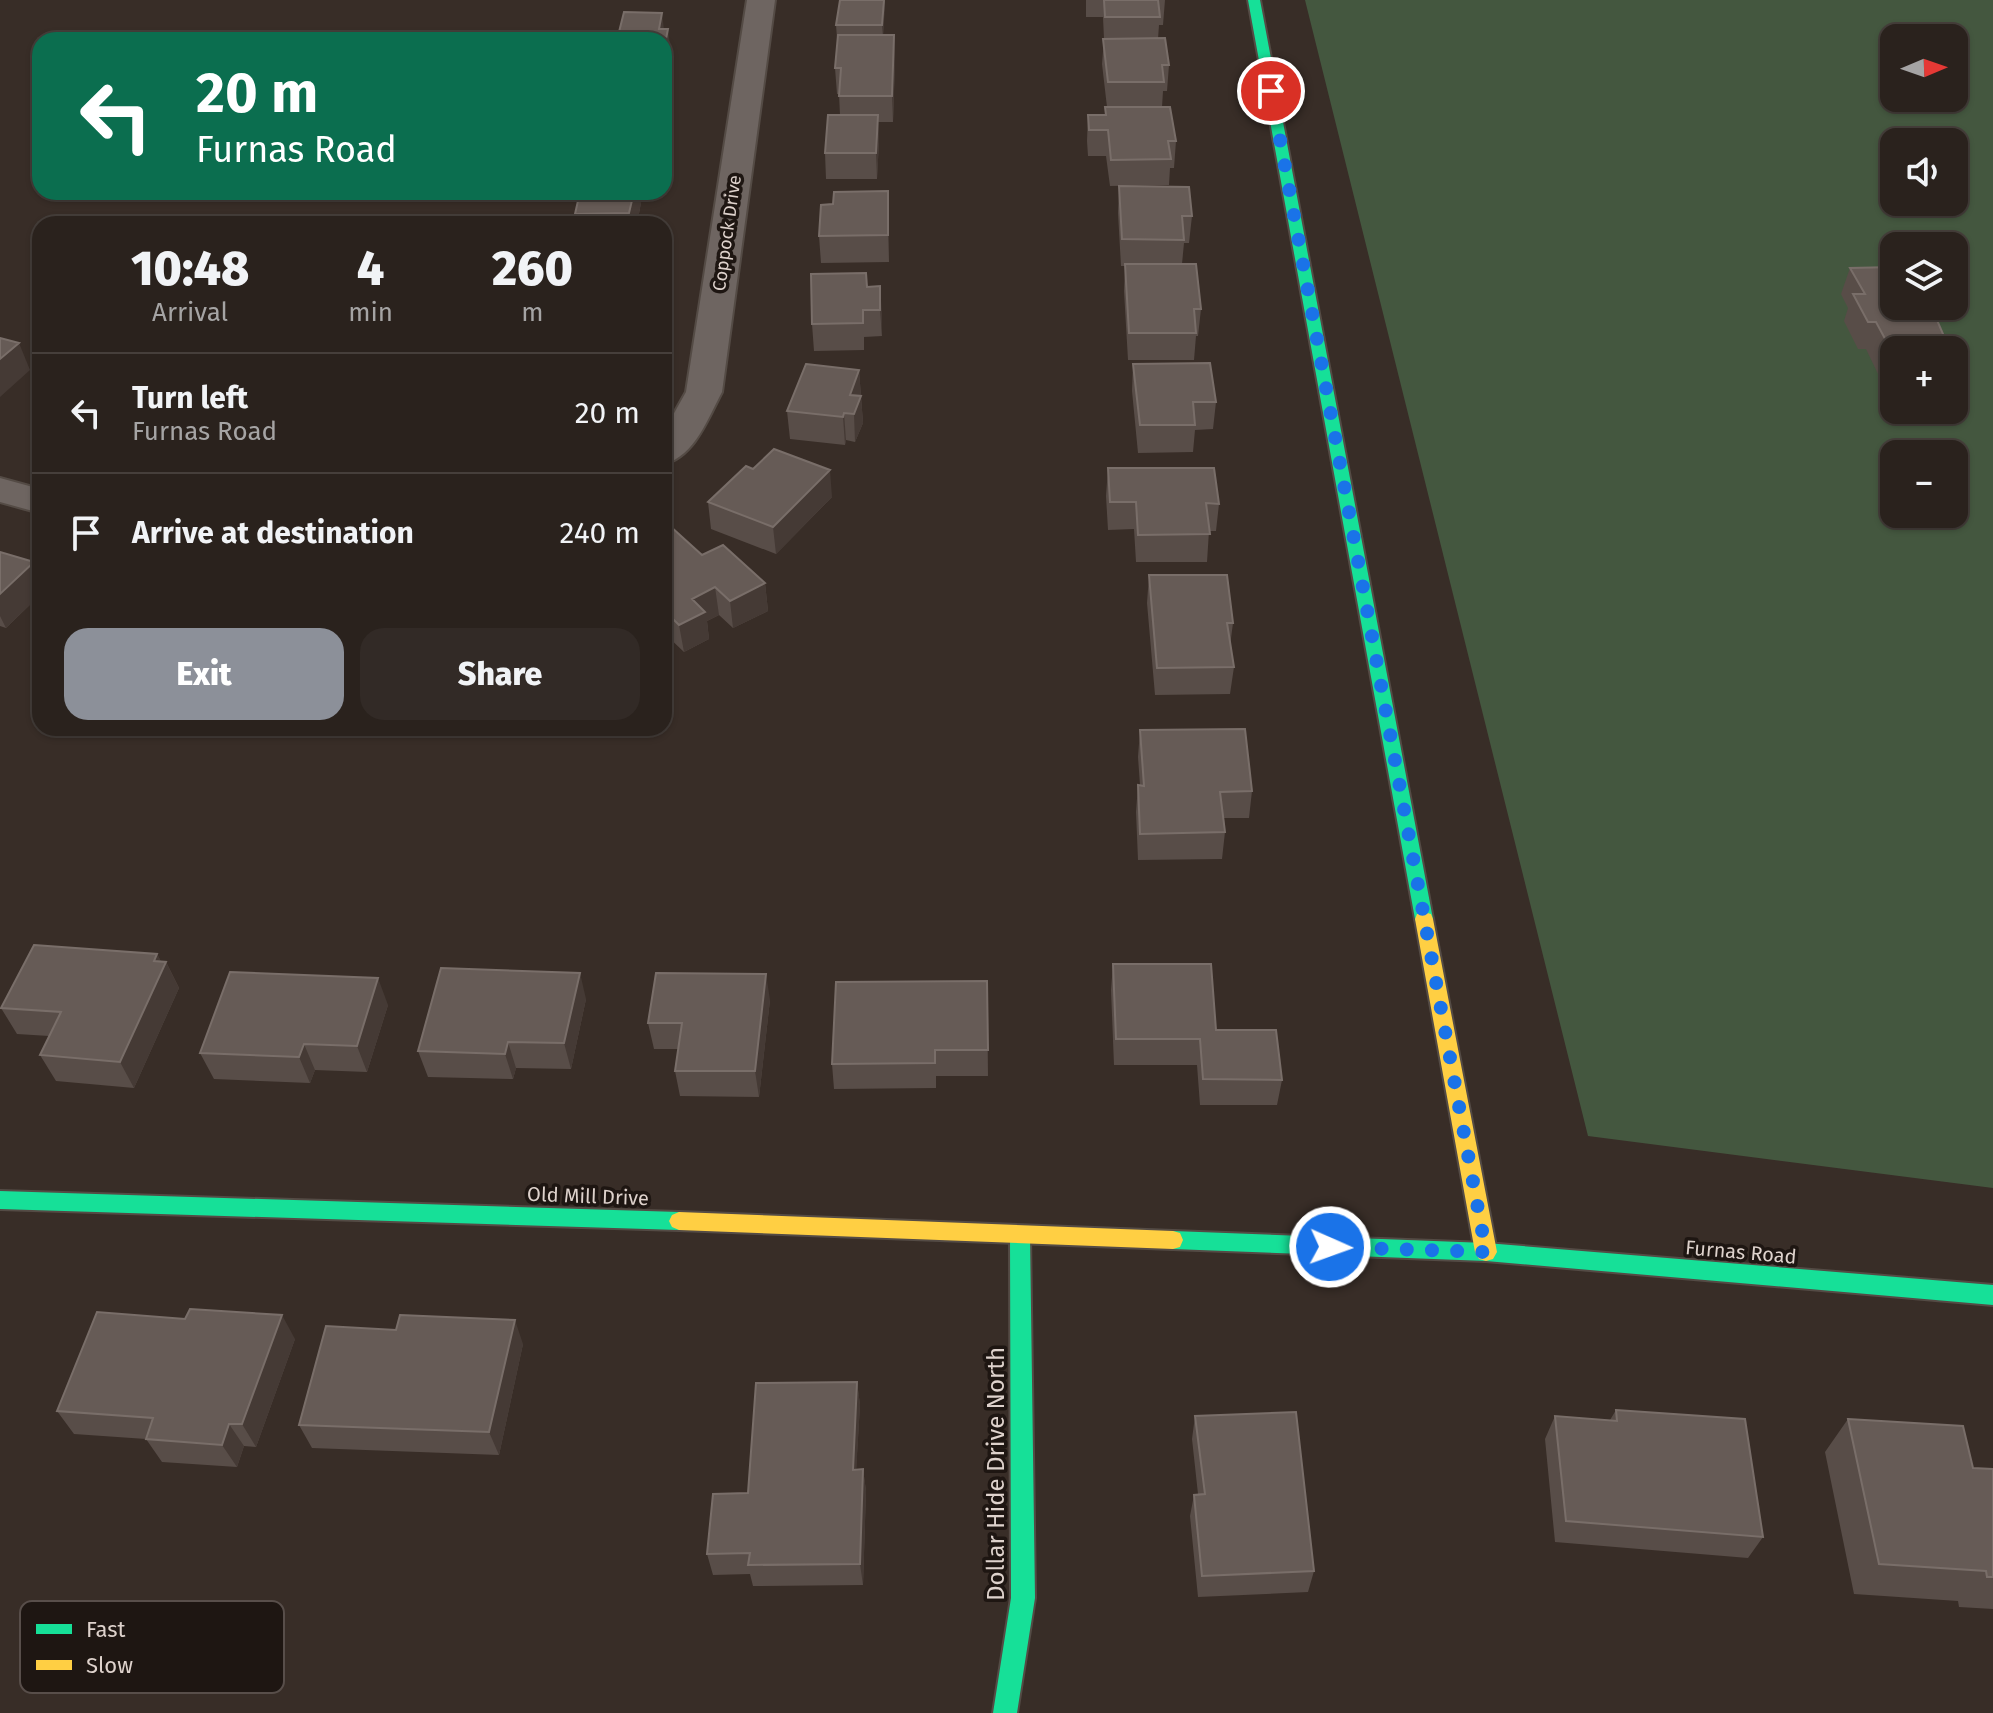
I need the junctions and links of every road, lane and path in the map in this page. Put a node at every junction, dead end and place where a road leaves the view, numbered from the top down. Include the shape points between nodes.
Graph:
1 (761, 0) edge
2 (1254, 0) edge
3 (672, 444) edge
4 (0, 490) edge
5 (32, 499) edge
6 (0, 1200) edge
7 (1020, 1235) junction
8 (1174, 1241) joint
9 (1486, 1252) junction
10 (1993, 1295) edge
11 (1005, 1713) edge

1 - 3 street, Coppock Drive via 704,392
2 - 9 street
4 - 5 street
6 - 7 street, Old Mill Drive
7 - 8 street, Old Mill Drive
7 - 11 street, Dollar Hide Drive North via 1023,1598
8 - 9 street, Furnas Road
9 - 10 street, Furnas Road

